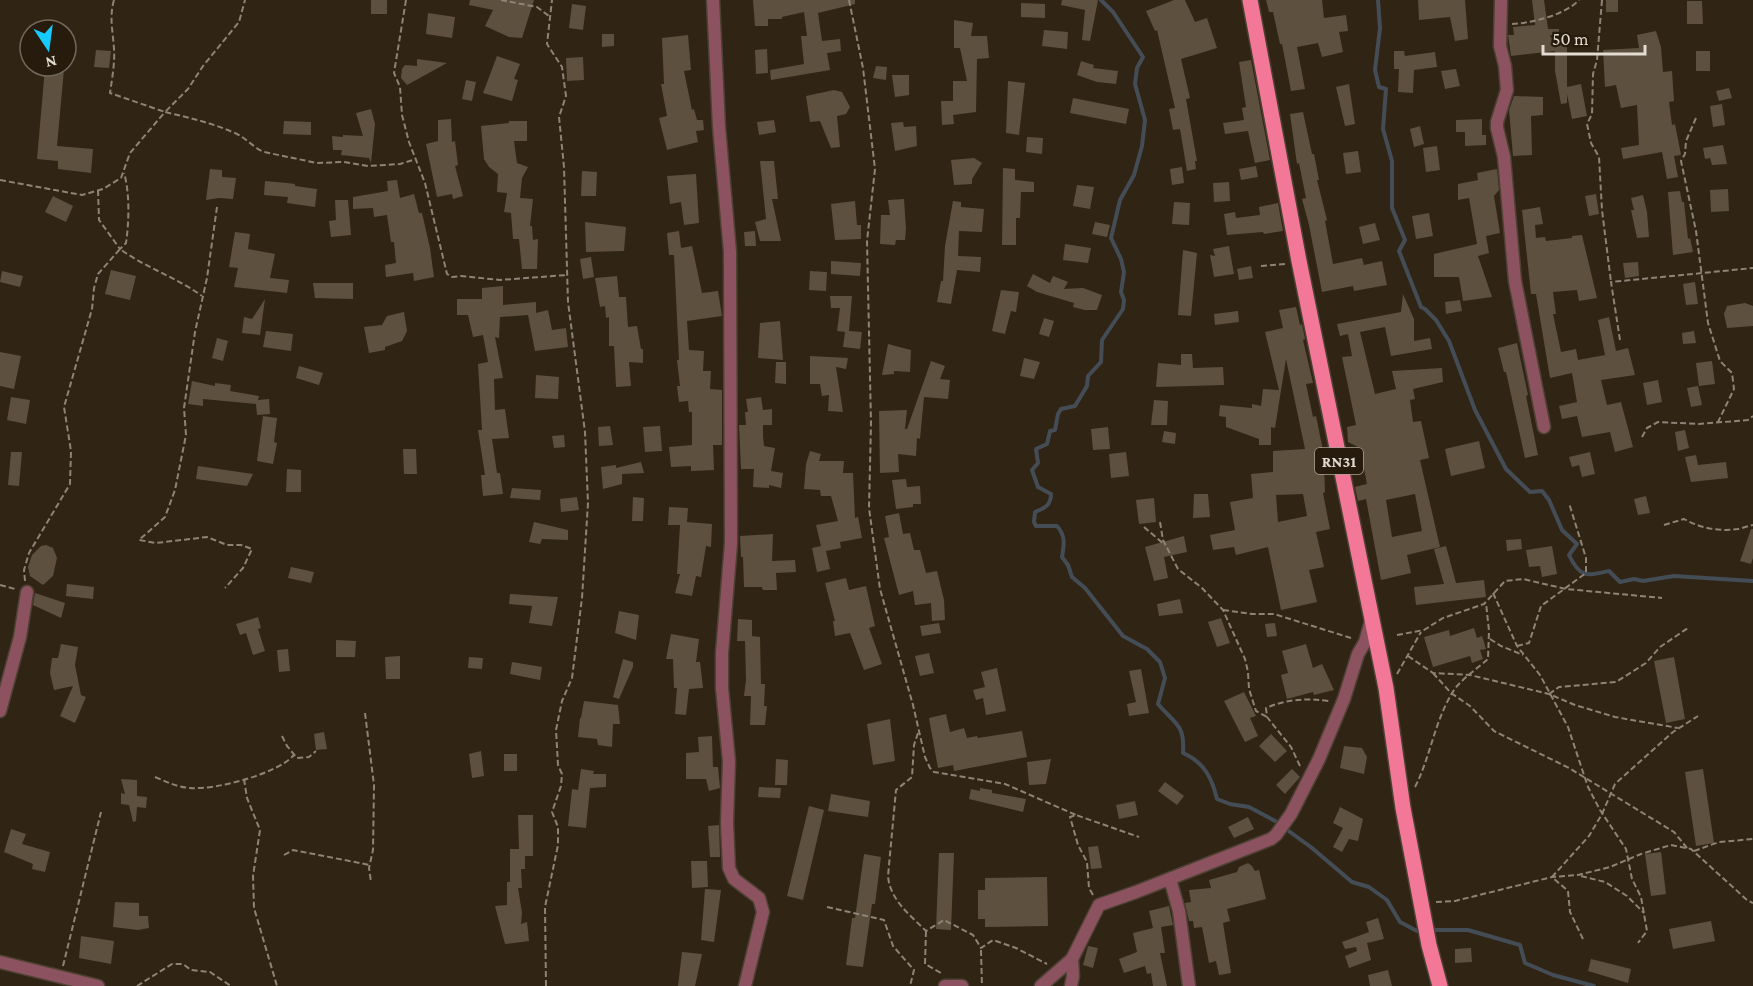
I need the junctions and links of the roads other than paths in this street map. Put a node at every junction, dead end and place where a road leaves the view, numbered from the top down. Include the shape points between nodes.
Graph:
1 (713, 0) edge
2 (1250, 0) edge
3 (1501, 0) edge
4 (1544, 427) dead end
5 (27, 592) road end
6 (1371, 621) junction
7 (0, 711) edge
8 (1170, 879) junction
9 (1072, 959) junction
10 (0, 962) edge
11 (98, 986) edge
12 (745, 986) edge
13 (1041, 986) edge
14 (1071, 986) edge
15 (1189, 986) edge
16 (1440, 986) edge

1 - 12 street via 730,252 731,543 722,653 729,761 729,868 734,879 759,898 763,912
2 - 6 main road, RN31
3 - 4 street via 1500,46 1507,90 1497,128 1504,158 1515,281
5 - 7 street via 20,637
6 - 8 street via 1342,703 1307,782 1274,837
6 - 16 main road, RN31 via 1386,688 1421,903
8 - 9 street via 1099,905
8 - 15 street via 1179,910
9 - 13 street
9 - 14 street
10 - 11 street

